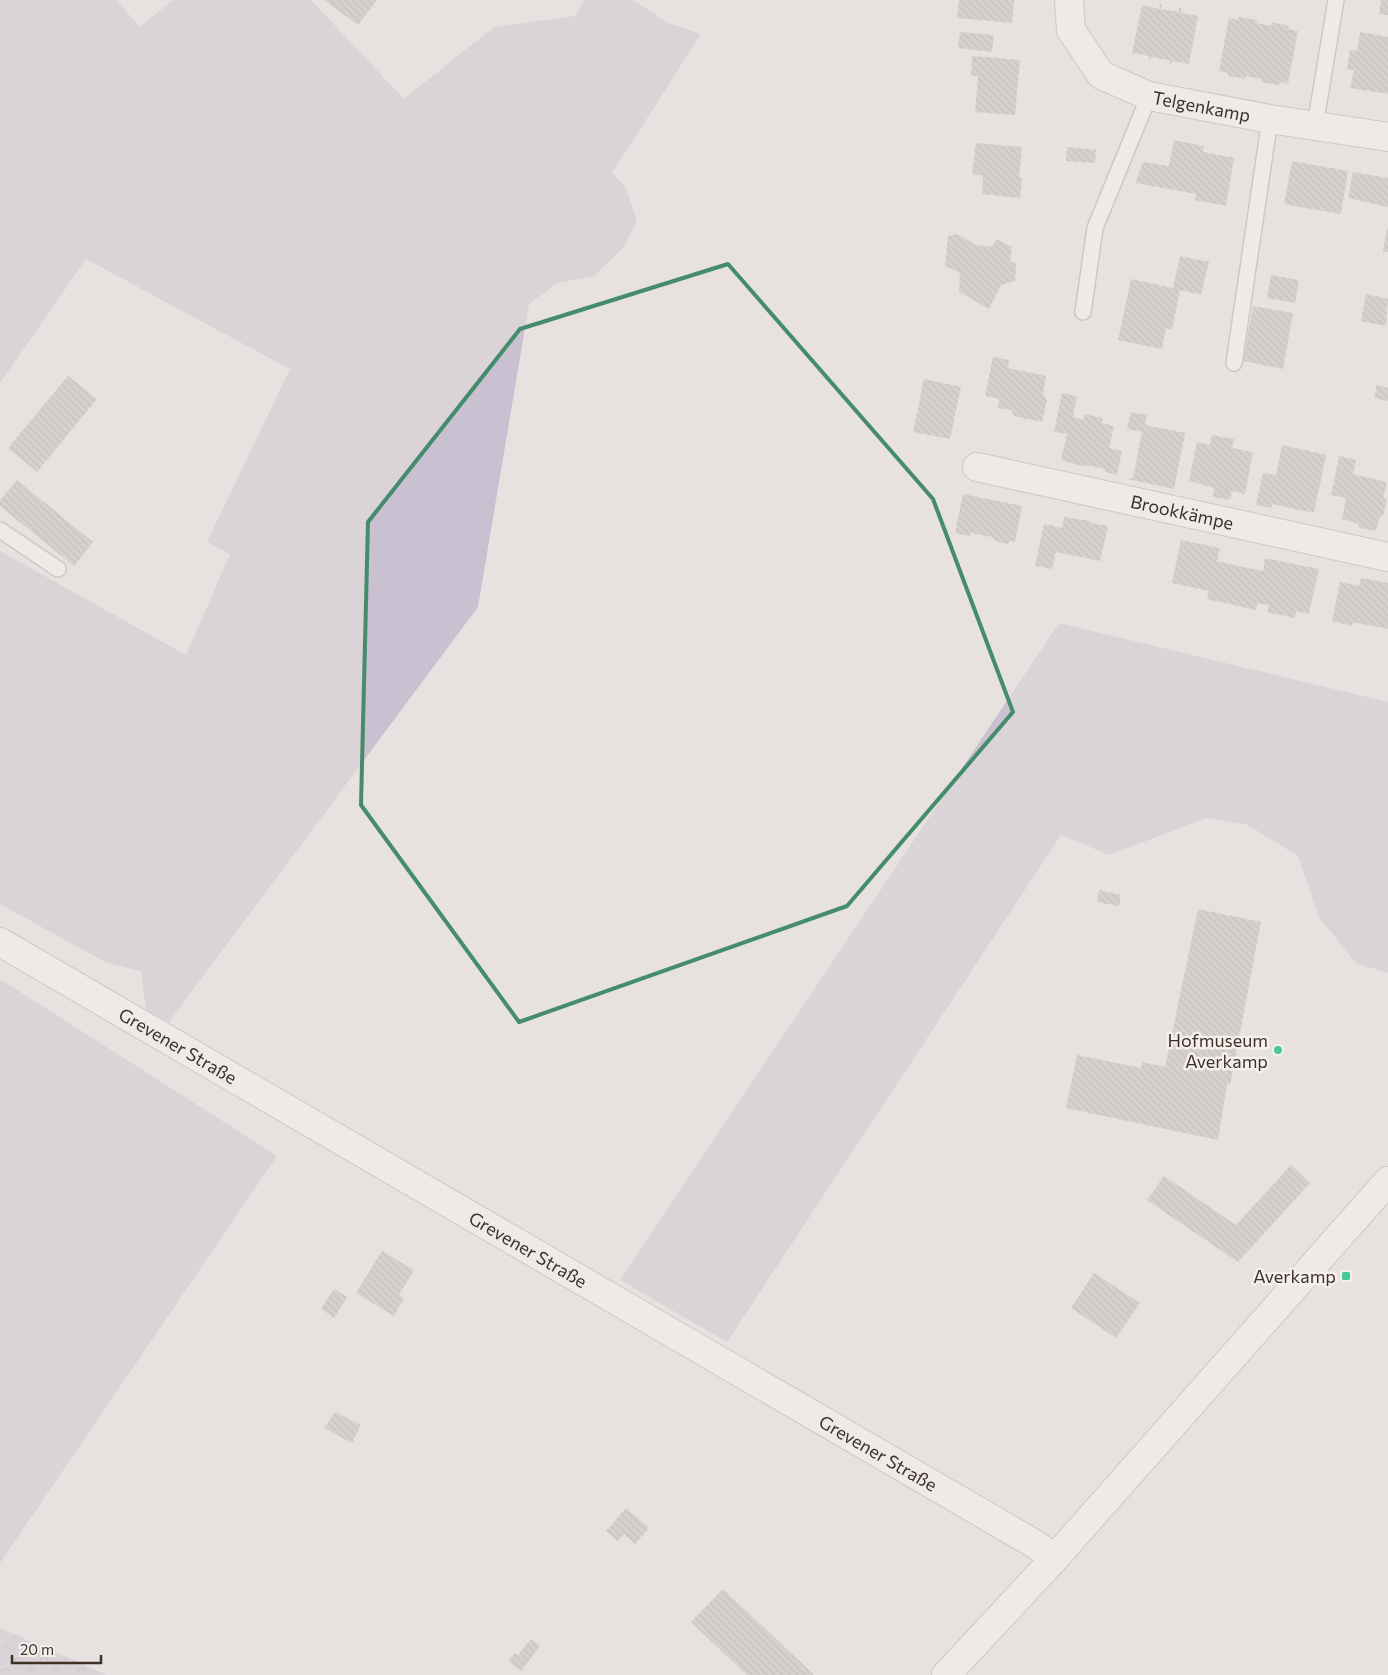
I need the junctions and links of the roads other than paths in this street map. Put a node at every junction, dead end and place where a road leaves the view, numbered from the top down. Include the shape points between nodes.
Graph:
1 (1069, 0) edge
2 (1336, 0) edge
3 (1149, 96) junction
4 (1270, 119) junction
5 (1315, 126) junction
6 (1388, 137) edge
7 (1083, 312) dead end
8 (1234, 363) dead end
9 (977, 467) dead end
10 (0, 530) edge
11 (1388, 557) edge
12 (58, 569) dead end
13 (0, 942) edge
14 (1388, 1181) edge
15 (1055, 1558) junction
16 (946, 1675) edge

1 - 3 street, Telgenkamp via 1071,30 1101,75
2 - 5 lane
3 - 4 street, Telgenkamp
3 - 7 lane via 1095,228
4 - 5 street, Telgenkamp
4 - 8 lane
5 - 6 street, Telgenkamp
9 - 11 street, Brookkämpe
10 - 12 lane
13 - 15 street, Grevener Straße via 1034,1542
14 - 15 street
15 - 16 street

